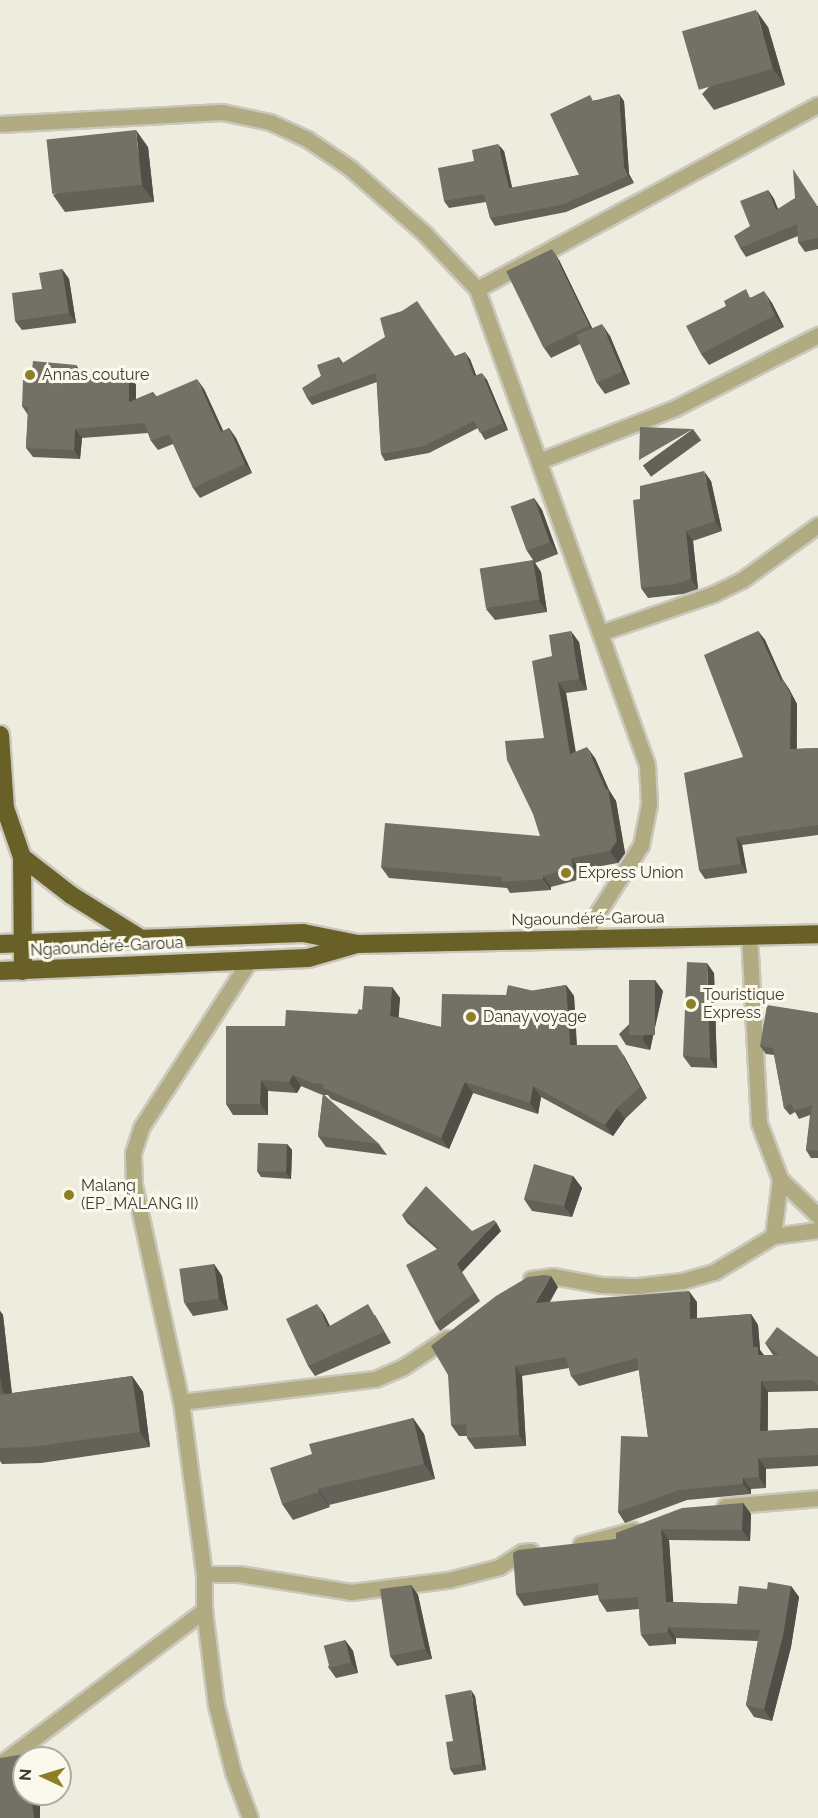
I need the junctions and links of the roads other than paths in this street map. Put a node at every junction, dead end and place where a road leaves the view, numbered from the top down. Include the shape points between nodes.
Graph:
1 (818, 105) edge
2 (0, 124) edge
3 (477, 289) junction
4 (818, 335) edge
5 (538, 461) junction
6 (818, 525) edge
7 (600, 633) junction
8 (0, 735) edge
9 (5, 808) junction
10 (0, 828) edge
11 (22, 857) junction
12 (748, 934) junction
13 (818, 934) edge
14 (138, 937) junction
15 (581, 939) junction
16 (22, 943) junction
17 (0, 944) edge
18 (358, 944) junction
19 (250, 960) junction
20 (0, 971) edge
21 (23, 971) junction
22 (780, 1179) junction
23 (818, 1216) edge
24 (818, 1230) edge
25 (773, 1236) junction
26 (518, 1284) edge
27 (457, 1330) edge
28 (181, 1402) junction
29 (818, 1498) edge
30 (706, 1507) edge
31 (643, 1527) edge
32 (563, 1547) edge
33 (543, 1549) edge
34 (204, 1574) junction
35 (204, 1610) junction
36 (0, 1764) edge
37 (250, 1818) edge

1 - 3 street
2 - 3 street via 222,112 270,122 307,139 350,168 425,234
3 - 5 street
4 - 5 street via 675,408
5 - 7 street
6 - 7 street via 742,580
7 - 15 street via 646,765 649,804 641,845
8 - 9 highway
9 - 10 highway
9 - 11 highway
11 - 14 highway via 71,895
11 - 16 highway
12 - 13 highway, Ngaoundéré-Garoua
12 - 15 highway, Ngaoundéré-Garoua
12 - 22 street via 759,1123
14 - 16 highway, Ngaoundéré-Garoua
14 - 18 highway, Ngaoundéré-Garoua via 303,933
15 - 18 highway, Ngaoundéré-Garoua
16 - 17 highway, Ngaoundéré-Garoua
16 - 21 highway
18 - 19 highway, Ngaoundéré-Garoua via 308,958
19 - 21 highway, Ngaoundéré-Garoua
19 - 28 street via 142,1126 133,1153 134,1185
20 - 21 highway, Ngaoundéré-Garoua
22 - 23 street
22 - 25 street
24 - 25 street
25 - 26 street via 714,1272 682,1281 602,1285 552,1276
27 - 28 street via 403,1367 375,1379
28 - 34 street
29 - 30 street
31 - 32 street via 594,1543
33 - 34 street via 522,1552 500,1567 448,1580 351,1592 239,1574
34 - 35 street
35 - 36 street
35 - 37 street via 216,1705 233,1772

